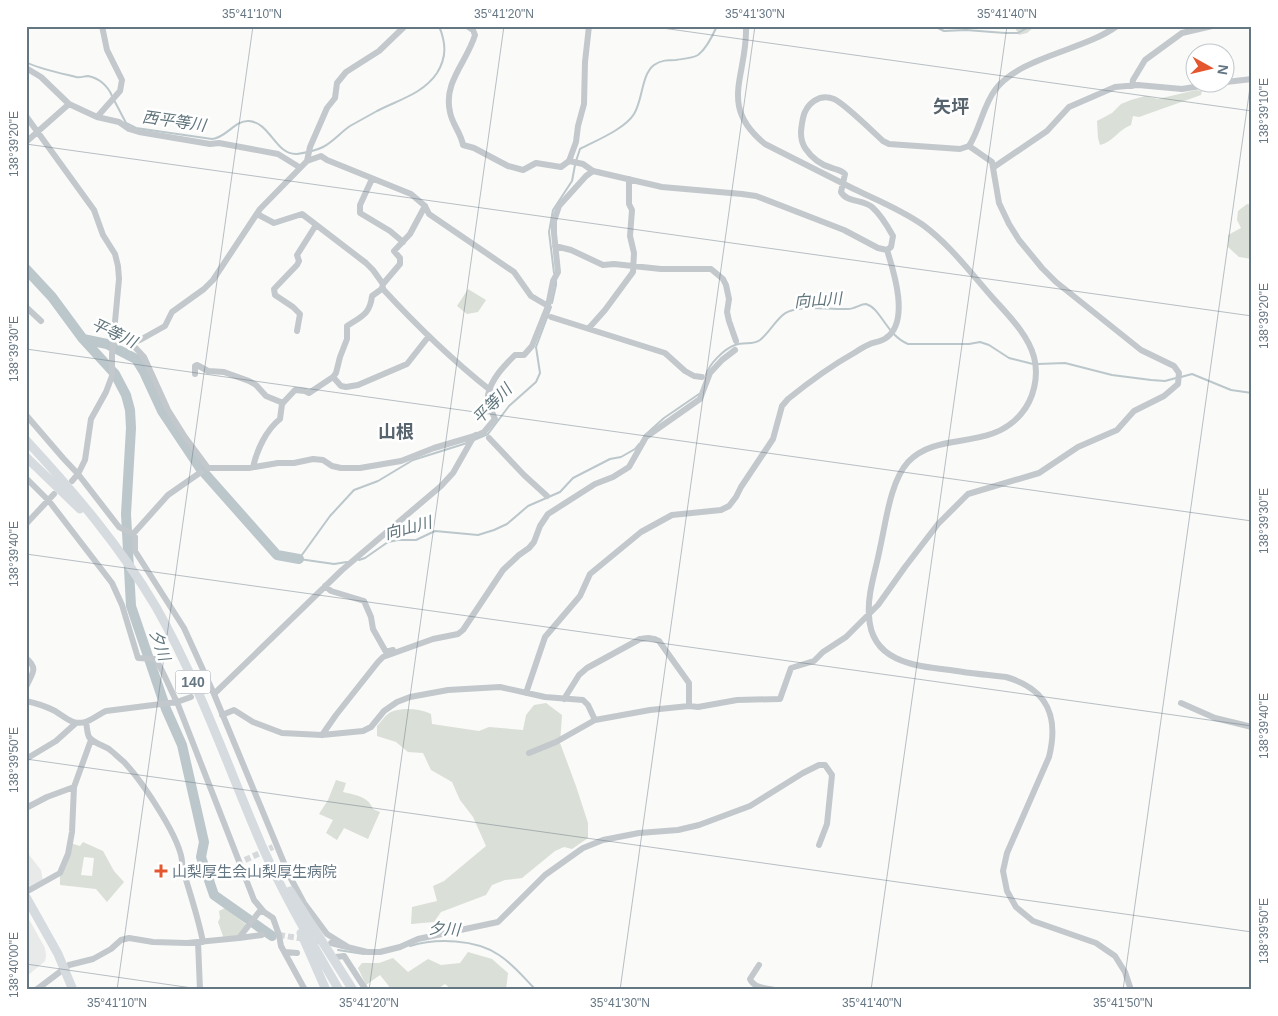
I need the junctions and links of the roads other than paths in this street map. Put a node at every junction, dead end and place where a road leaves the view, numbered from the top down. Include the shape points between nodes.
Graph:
1 (102, 26) edge
2 (406, 26) edge
3 (467, 26) edge
4 (589, 26) edge
5 (746, 26) edge
6 (1117, 26) edge
7 (1212, 26) edge
8 (26, 68) edge
9 (1252, 78) edge
10 (1236, 80) edge
11 (1132, 86) junction
12 (1186, 88) edge
13 (69, 104) junction
14 (26, 116) edge
15 (97, 117) junction
16 (38, 132) junction
17 (26, 142) edge
18 (970, 146) junction
19 (307, 158) junction
20 (573, 162) junction
21 (299, 167) junction
22 (994, 167) junction
23 (593, 171) junction
24 (372, 179) junction
25 (628, 179) junction
26 (843, 184) junction
27 (425, 206) junction
28 (257, 214) junction
29 (316, 225) junction
30 (403, 242) junction
31 (555, 246) junction
32 (887, 250) junction
33 (633, 266) junction
34 (383, 286) junction
35 (548, 306) junction
36 (26, 308) edge
37 (550, 316) dead end
38 (40, 321) dead end
39 (589, 328) junction
40 (297, 331) dead end
41 (429, 336) junction
42 (114, 340) junction
43 (736, 341) dead end
44 (131, 343) junction
45 (735, 350) dead end
46 (194, 374) dead end
47 (333, 377) junction
48 (702, 377) dead end
49 (490, 390) junction
50 (283, 403) junction
51 (26, 415) edge
52 (26, 431) edge
53 (478, 435) junction
54 (489, 438) dead end
55 (26, 440) edge
56 (26, 458) edge
57 (253, 467) junction
58 (201, 472) dead end
59 (78, 474) junction
60 (26, 478) edge
61 (72, 486) junction
62 (54, 494) dead end
63 (547, 496) dead end
64 (49, 501) junction
65 (26, 524) edge
66 (106, 534) junction
67 (132, 534) junction
68 (325, 586) junction
69 (868, 615) junction
70 (397, 652) junction
71 (26, 658) edge
72 (26, 687) edge
73 (212, 692) junction
74 (526, 693) junction
75 (191, 697) dead end
76 (564, 699) junction
77 (26, 701) edge
78 (177, 702) junction
79 (1181, 703) dead end
80 (689, 706) junction
81 (222, 715) junction
82 (595, 720) junction
83 (86, 722) junction
84 (76, 723) junction
85 (1252, 727) edge
86 (322, 735) junction
87 (91, 740) junction
88 (529, 753) dead end
89 (26, 759) edge
90 (74, 787) junction
91 (240, 793) junction
92 (26, 808) edge
93 (819, 845) dead end
94 (278, 879) junction
95 (26, 892) edge
96 (26, 897) edge
97 (264, 912) junction
98 (262, 935) dead end
99 (239, 938) junction
100 (200, 942) junction
101 (332, 943) tunnel mouth
102 (348, 947) junction
103 (283, 949) junction
104 (297, 953) dead end
105 (336, 957) dead end
106 (759, 965) dead end
107 (64, 968) junction
108 (36, 990) edge
109 (73, 990) edge
110 (200, 990) edge
111 (305, 990) edge
112 (326, 990) edge
113 (339, 990) edge
114 (353, 990) edge
115 (366, 990) edge
116 (774, 990) edge
117 (1131, 990) edge

1 - 15 street via 107,50 122,77 122,87
2 - 19 street via 379,51 346,72 337,83 335,98 327,108
3 - 20 street via 475,36 472,47 449,92 449,111 463,145 523,170 536,163 562,167
4 - 20 street via 584,104
5 - 26 street via 737,101 743,121 765,144
6 - 18 street via 1098,38 1032,64 1003,81 994,91
7 - 11 street via 1182,33 1144,60
8 - 13 street
9 - 10 street
11 - 12 street
11 - 22 street via 1115,88 1069,107 1047,131
13 - 15 street
13 - 16 street
14 - 16 street
15 - 21 street via 119,122 139,132 278,154
16 - 17 street
16 - 42 street via 94,210 103,235 115,254 119,278
18 - 22 street
18 - 26 street via 960,149 889,144 842,104 822,98 808,105 804,112 801,140 818,162 845,174
19 - 21 street
19 - 24 street via 321,156
20 - 23 street
21 - 28 street
22 - 69 street via 999,203 1019,240 1042,268 1122,336 1141,350 1174,366 1178,384 1164,396 1134,412 1117,430 1078,447 1039,473 968,494 938,524
23 - 25 street
23 - 31 street via 559,206 554,221
24 - 27 street via 412,194
24 - 30 street via 360,213
25 - 32 street via 662,187 756,196
25 - 33 street
26 - 32 street via 842,195 873,208 889,230 893,242
26 - 69 street via 907,215 939,237 1014,323 1034,357 1036,370 1027,405 1002,430 930,448 917,454 900,473 886,522
27 - 30 street
27 - 35 street via 429,214 514,272 531,296
28 - 29 street via 274,223 302,214
28 - 44 street via 209,285 172,312 165,326
29 - 34 street via 373,270
29 - 40 street via 297,255 297,265 274,289 275,295 300,314
30 - 34 street via 394,251 400,258 400,264
31 - 33 street via 603,265
31 - 35 street via 557,273
32 - 74 street via 899,295 896,322 891,332 886,338 834,364 788,399 782,406 773,439 728,506 721,510 672,515 641,532 590,574 580,596 545,637
33 - 39 street via 633,272
33 - 43 street via 711,270 726,285 728,321
34 - 41 street
34 - 47 street via 372,296 370,308 347,326 348,339
35 - 49 street via 532,346 524,355 515,355 502,367
36 - 38 street
37 - 39 street
39 - 48 street via 665,352 685,371
41 - 47 street via 407,364 358,385 341,386
41 - 49 street
42 - 44 street
42 - 59 street via 112,376 91,420 85,460
44 - 57 street via 144,357 168,410 208,468
45 - 70 street via 710,373 700,398 646,437 629,467 548,514 534,542 503,570 463,630
46 - 50 street via 198,365 208,371 224,372 256,384 266,396
47 - 50 street via 309,393 295,390
49 - 53 street via 489,403 495,419
50 - 57 street via 280,419 267,434
51 - 59 street
52 - 61 highway
53 - 57 street via 401,461 360,468 341,468 313,459
53 - 68 street via 474,436 453,473 441,486
54 - 63 street
55 - 61 highway, 140
56 - 66 highway
58 - 67 street via 168,495
59 - 61 street
59 - 67 street via 119,527
60 - 64 street
61 - 66 highway, 140
62 - 64 street
64 - 65 street
64 - 78 street via 112,583 122,605 136,655 144,660 158,661
66 - 91 highway, 140 via 156,607 174,640
67 - 73 street via 136,540 135,551 184,628
68 - 70 street via 330,591 364,601 373,629 386,652
68 - 73 street
69 - 80 street via 814,661 791,668 780,699
69 - 117 street via 879,644 900,661 921,667 1017,680 1034,691 1046,705 1054,731 1052,744 1007,852 1003,871 1006,886 1016,907 1033,921 1096,943 1115,956
70 - 86 street via 378,662
71 - 72 street via 34,670
73 - 81 street
74 - 76 street
74 - 86 street via 500,687 426,694 397,702 363,731
75 - 78 street
76 - 80 street via 588,668 640,639 655,638 689,683
76 - 82 street via 583,700
77 - 84 street
78 - 83 street via 106,711
78 - 97 street via 242,862 254,900
79 - 85 street via 1215,718
80 - 82 street
81 - 86 street via 234,710 253,722 282,733
81 - 102 street via 275,846 304,903 327,934
82 - 88 street
83 - 84 street
83 - 87 street
84 - 89 street via 56,741
87 - 90 street
87 - 100 street via 110,750 132,771 169,828 181,855 198,916
90 - 92 street
90 - 95 street via 72,832 63,868
91 - 94 highway, 140
91 - 114 highway via 285,883
93 - 102 street via 827,824 832,775 825,765 792,779 750,806 707,822 678,830 603,840 583,848 545,875 498,922 418,939 380,952
94 - 112 highway
94 - 113 highway, 140
96 - 107 highway
97 - 99 street via 259,912
97 - 103 street via 273,918
98 - 99 street
99 - 100 street
100 - 107 street via 154,942 129,938 93,959
100 - 110 street
101 - 102 street
103 - 104 street
103 - 111 street
105 - 115 street via 344,956
106 - 116 street via 750,979 752,983
107 - 108 street
107 - 109 highway

